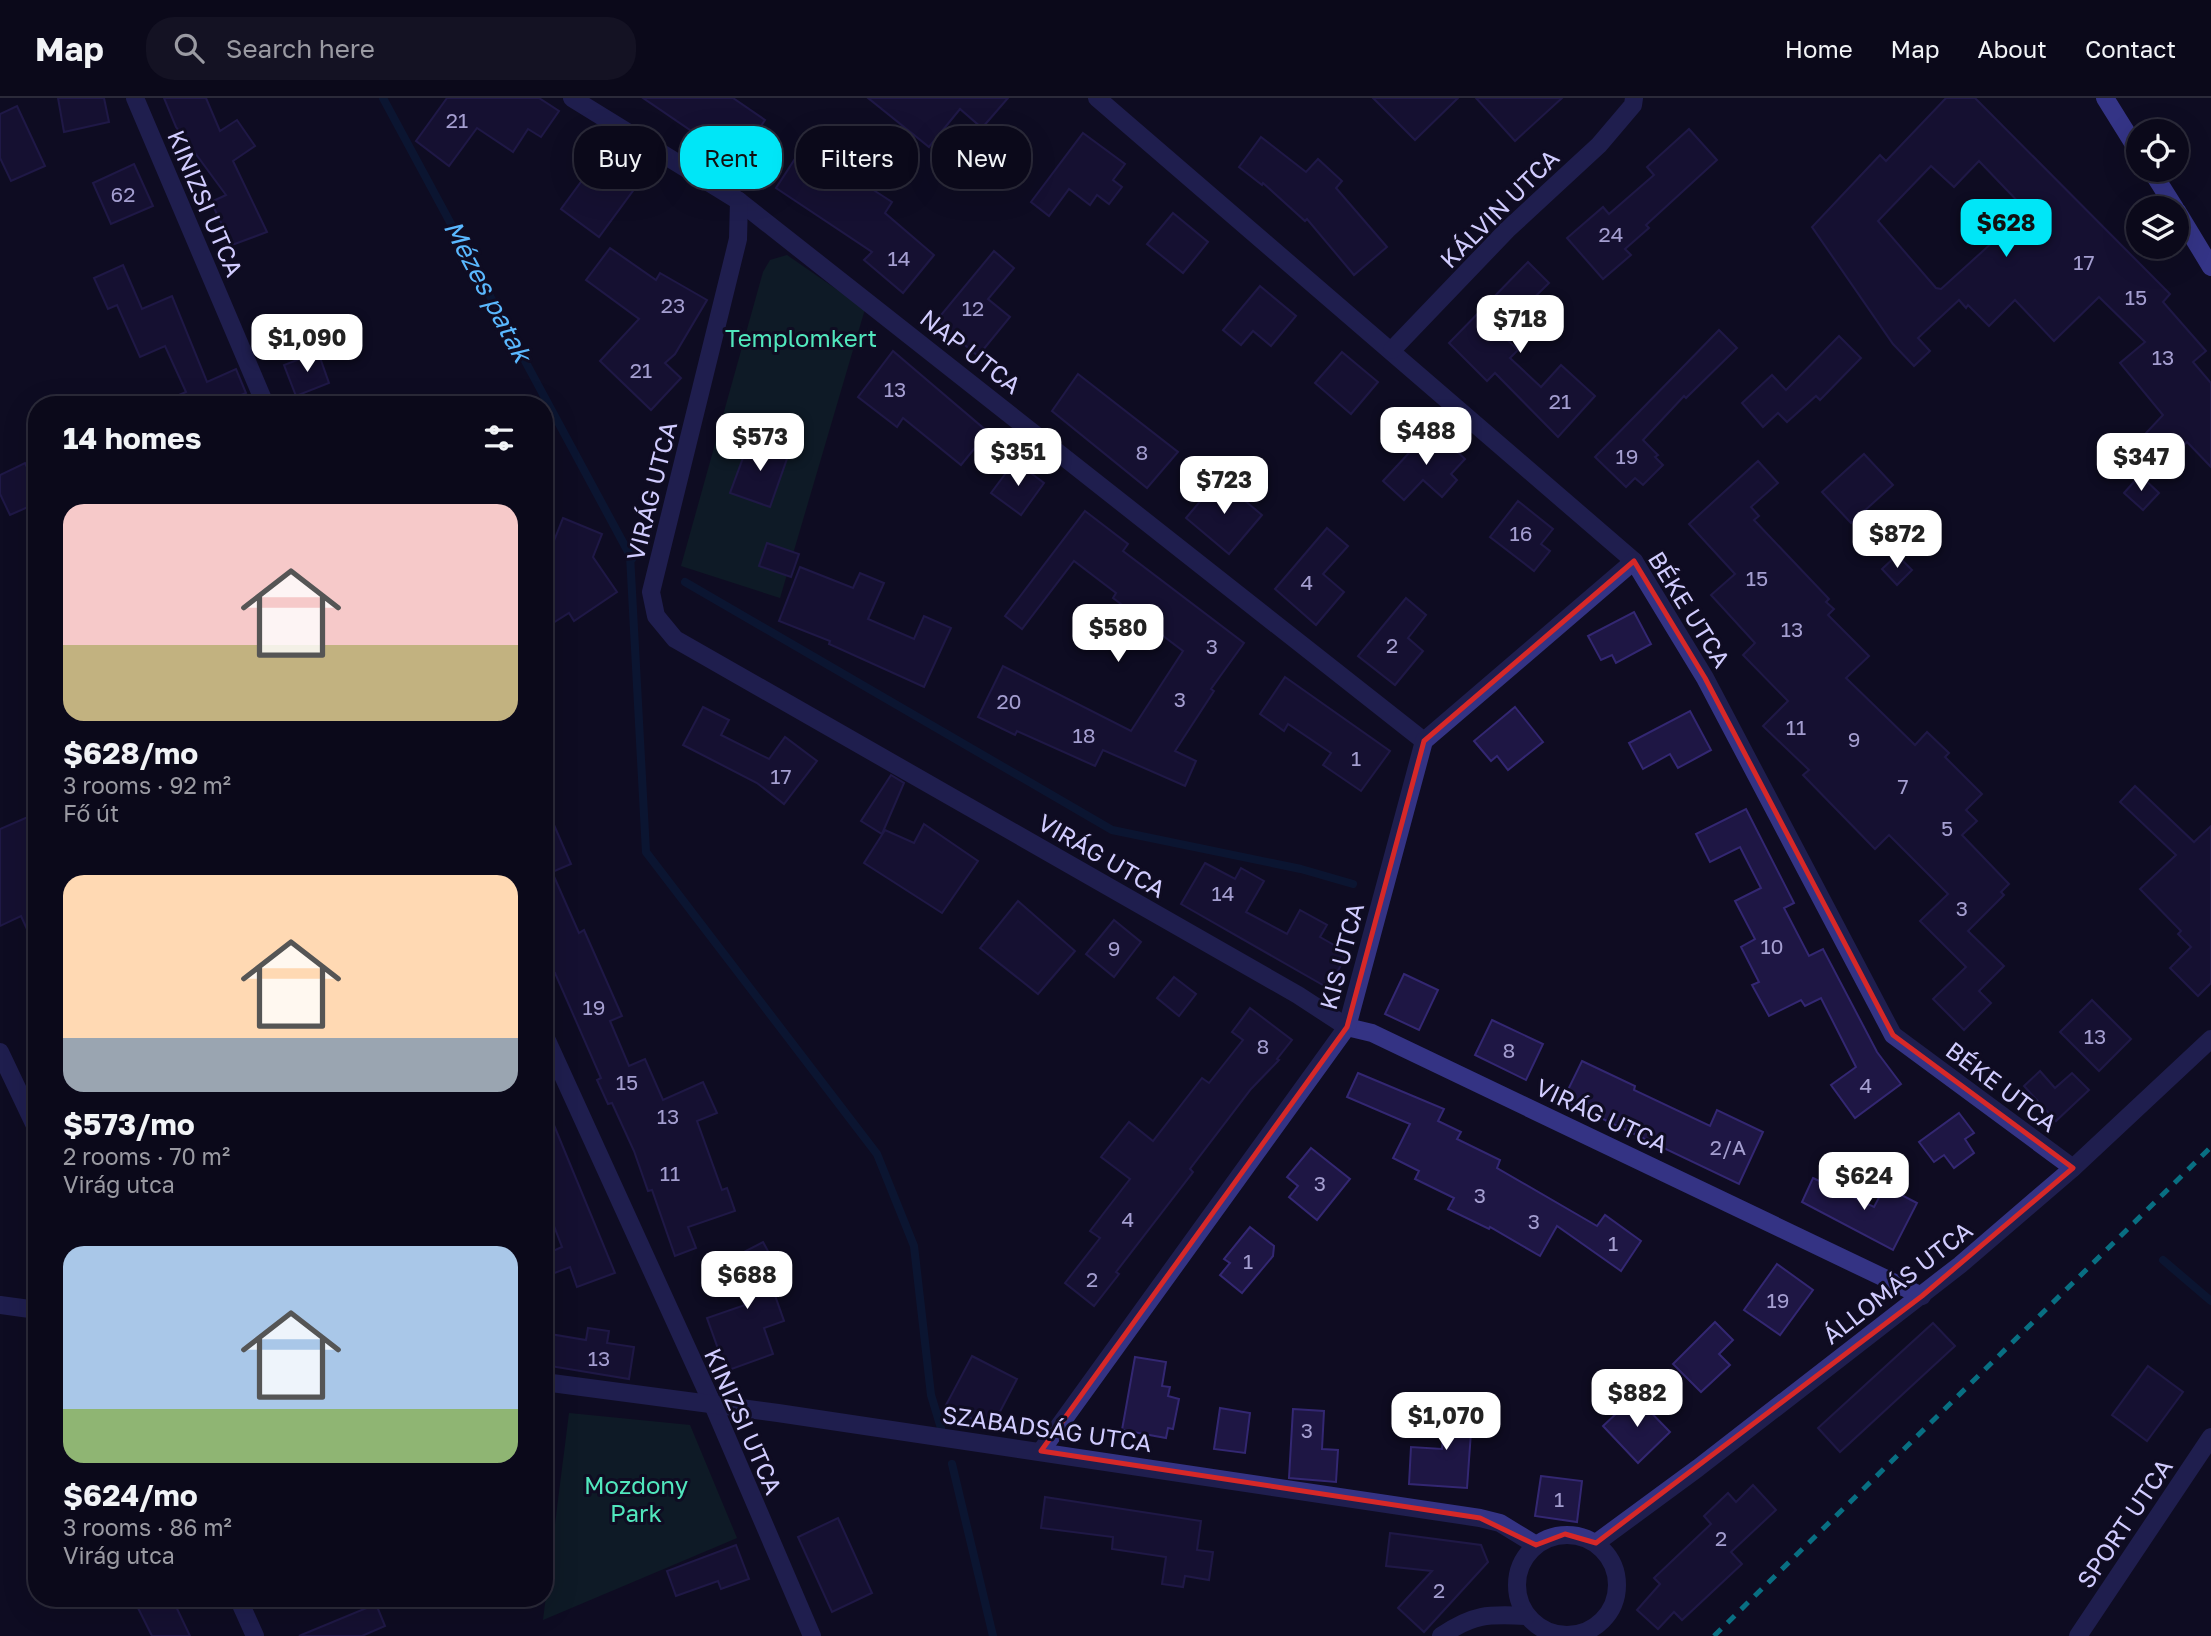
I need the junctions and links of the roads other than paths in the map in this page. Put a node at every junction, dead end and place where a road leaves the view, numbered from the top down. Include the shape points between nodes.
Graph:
1 (135, 98) edge
2 (572, 98) edge
3 (1097, 98) edge
4 (1634, 98) edge
5 (2105, 98) edge
6 (2126, 132) edge
7 (739, 201) junction
8 (2189, 231) edge
9 (2211, 267) edge
10 (1392, 350) junction
11 (262, 396) edge
12 (1634, 561) junction
13 (1424, 741) junction
14 (1347, 1027) junction
15 (2211, 1038) edge
16 (0, 1052) edge
17 (553, 1054) edge
18 (28, 1111) edge
19 (2073, 1168) junction
20 (1922, 1296) junction
21 (0, 1305) edge
22 (28, 1309) edge
23 (553, 1383) edge
24 (713, 1405) junction
25 (2211, 1437) edge
26 (1041, 1451) junction
27 (1596, 1543) junction
28 (1536, 1545) junction
29 (242, 1607) edge
30 (1527, 1616) junction
31 (255, 1636) edge
32 (812, 1636) edge
33 (1441, 1636) edge
34 (2078, 1636) edge

1 - 11 street, KINIZSI UTCA
2 - 7 street, NAP UTCA
3 - 10 street, BÉKE UTCA
4 - 10 street, KÁLVIN UTCA via 1599,145 1507,230
5 - 6 main road
7 - 13 street, NAP UTCA
7 - 14 street, VIRÁG UTCA via 738,239 651,592 656,616 675,639
8 - 9 main road
10 - 12 street, BÉKE UTCA
12 - 13 street
12 - 19 street, BÉKE UTCA via 1705,678 1894,1035
13 - 14 street, KIS UTCA
14 - 20 street, VIRÁG UTCA via 1372,1033
14 - 26 street, KIS UTCA
15 - 19 street, ÁLLOMÁS UTCA
16 - 18 street
17 - 24 street, KINIZSI UTCA
19 - 20 street, ÁLLOMÁS UTCA
20 - 27 street, ÁLLOMÁS UTCA
21 - 22 street
23 - 24 street, SZABADSÁG UTCA
24 - 26 street, SZABADSÁG UTCA
24 - 32 street, KINIZSI UTCA
25 - 34 street, SPORT UTCA
26 - 28 street, SZABADSÁG UTCA via 1480,1518 1500,1523
27 - 28 street via 1565,1534
27 - 30 street via 1616,1570 1618,1588 1604,1620 1590,1630 1565,1635 1540,1628
28 - 30 street via 1518,1570 1516,1586
29 - 31 street
30 - 33 street via 1465,1619

